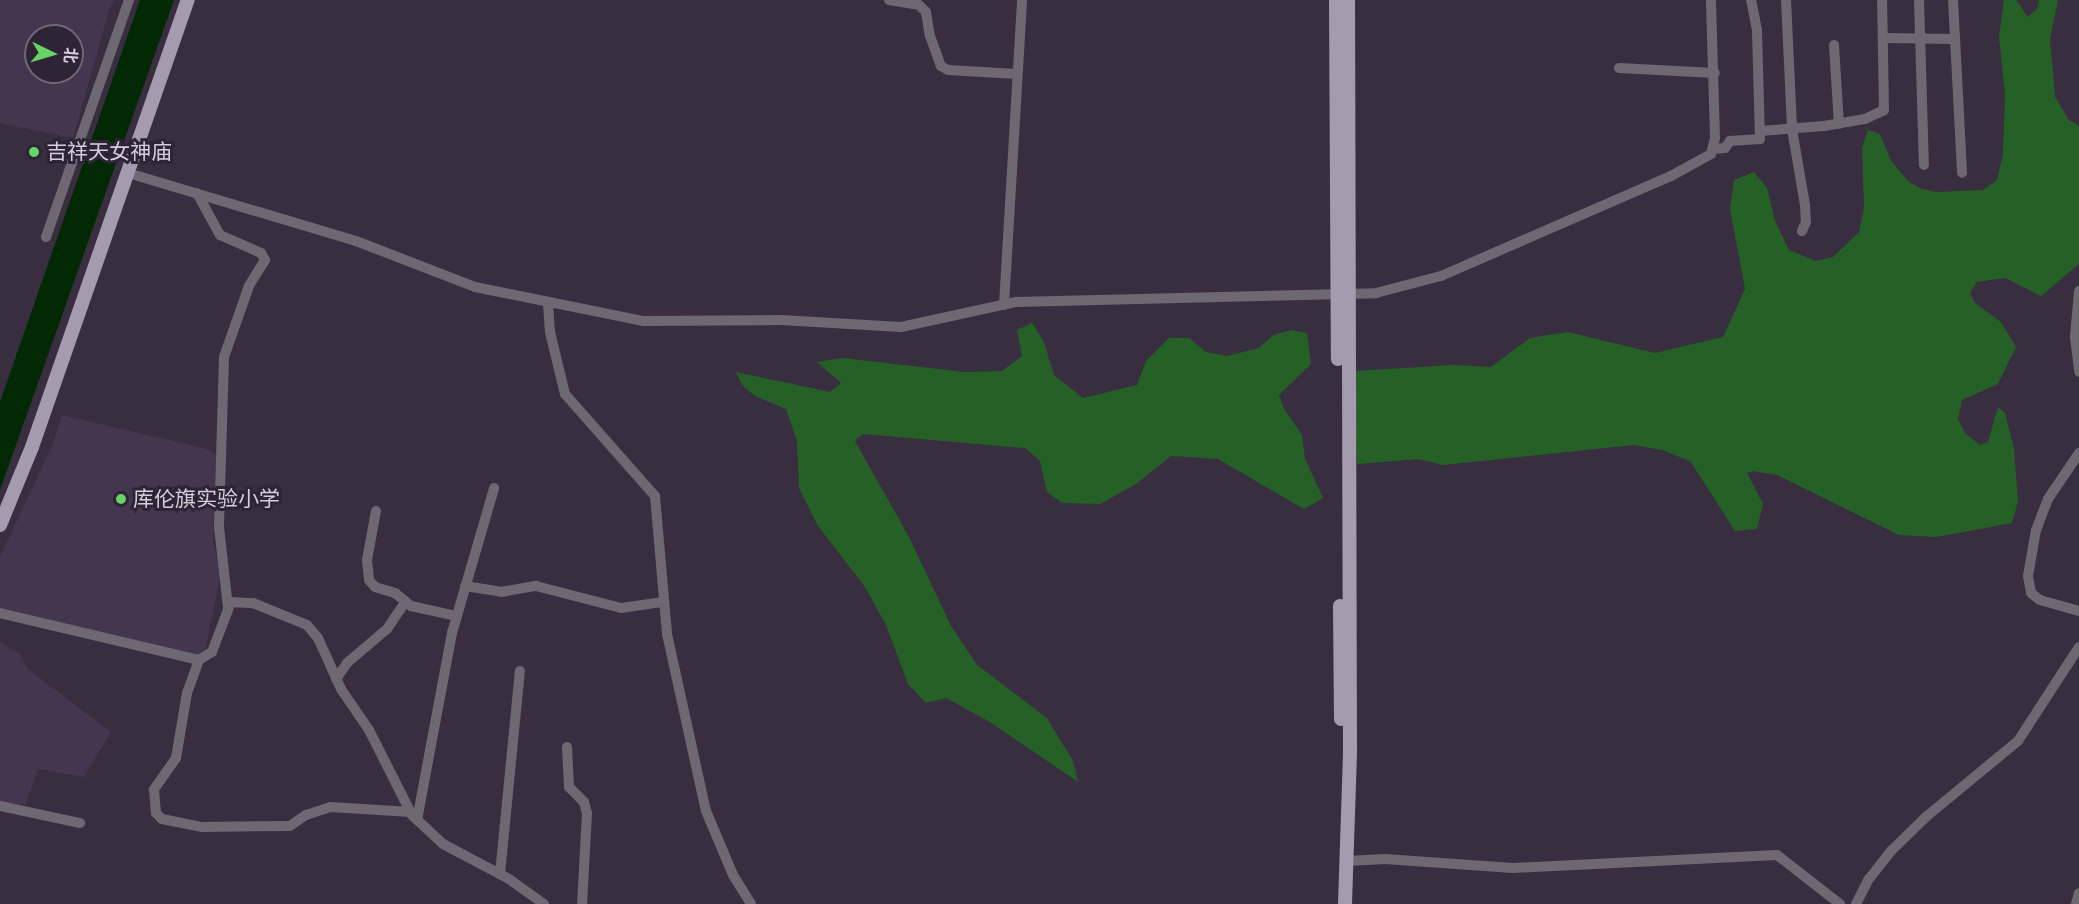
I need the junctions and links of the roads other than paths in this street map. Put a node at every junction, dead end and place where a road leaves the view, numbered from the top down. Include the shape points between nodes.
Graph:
1 (129, 0) edge
2 (188, 0) edge
3 (889, 0) edge
4 (1022, 0) edge
5 (1336, 0) edge
6 (1348, 0) edge
7 (1711, 0) edge
8 (1751, 0) edge
9 (1786, 0) edge
10 (1882, 0) edge
11 (1919, 0) edge
12 (1953, 0) edge
13 (1884, 39) junction
14 (1920, 39) junction
15 (1954, 39) junction
16 (1834, 45) dead end
17 (1618, 68) dead end
18 (1715, 73) junction
19 (1017, 75) junction
20 (1839, 124) junction
21 (1792, 129) junction
22 (1760, 131) junction
23 (1713, 148) junction
24 (1924, 165) dead end
25 (128, 172) junction
26 (1962, 173) dead end
27 (197, 193) junction
28 (1802, 231) dead end
29 (46, 237) dead end
30 (2079, 291) edge
31 (1342, 295) junction
32 (548, 304) junction
33 (1004, 305) junction
34 (2079, 372) edge
35 (2079, 453) edge
36 (494, 488) dead end
37 (376, 512) dead end
38 (0, 525) edge
39 (465, 586) junction
40 (405, 602) junction
41 (663, 602) junction
42 (228, 607) junction
43 (2079, 611) edge
44 (0, 613) edge
45 (457, 616) junction
46 (2079, 647) edge
47 (199, 660) junction
48 (520, 671) dead end
49 (336, 679) junction
50 (567, 747) dead end
51 (0, 806) edge
52 (414, 816) junction
53 (80, 823) dead end
54 (1347, 861) junction
55 (500, 874) junction
56 (2079, 893) edge
57 (543, 904) edge
58 (582, 904) edge
59 (751, 904) edge
60 (1336, 904) edge
61 (1345, 904) edge
62 (1840, 904) edge
63 (1856, 904) edge
64 (2076, 904) edge

1 - 29 street
2 - 25 main road
3 - 19 street via 919,5 926,12 941,66 948,70
4 - 19 street
5 - 31 main road
6 - 31 main road
7 - 18 street
8 - 22 street via 1757,30
9 - 21 street
10 - 13 street
11 - 14 street
12 - 15 street
13 - 14 street
13 - 20 street via 1884,110
14 - 15 street
14 - 24 street
15 - 26 street
16 - 20 street
17 - 18 street
18 - 23 street
19 - 33 street
20 - 21 street
21 - 22 street
21 - 28 street via 1805,205
22 - 23 street via 1757,141 1730,141 1725,148
23 - 31 street via 1701,160 1671,176 1441,276 1397,289
25 - 27 street
25 - 38 main road via 32,447
27 - 32 street via 356,241 475,287
27 - 42 street via 220,234 261,253 265,260 249,286 224,357 219,527
30 - 34 street via 2075,337
31 - 33 street via 1095,298
31 - 54 main road via 1350,675
31 - 60 main road via 1341,738
32 - 33 street via 643,321 781,320 884,328 918,325
32 - 41 street via 550,332 565,394 655,496
35 - 43 street via 2048,499 2036,530 2028,576 2031,593 2040,600
36 - 39 street
37 - 40 street via 367,560 369,580
39 - 41 street via 501,592 536,586 621,608
39 - 45 street
40 - 45 street
40 - 49 street via 387,629 347,663
41 - 59 street via 706,812
42 - 47 street via 212,652
42 - 49 street via 240,600 307,625 318,638
44 - 47 street
45 - 52 street
46 - 63 street via 2018,741 1892,850 1869,879
47 - 52 street via 187,693 176,758 154,790 156,813 162,819 202,827 290,826 306,815 330,807
48 - 55 street
49 - 52 street
50 - 58 street via 569,787 584,802 587,813
51 - 53 street
52 - 55 street via 443,844
54 - 61 main road
54 - 62 street via 1385,859 1513,868 1777,855
55 - 57 street
56 - 64 street

